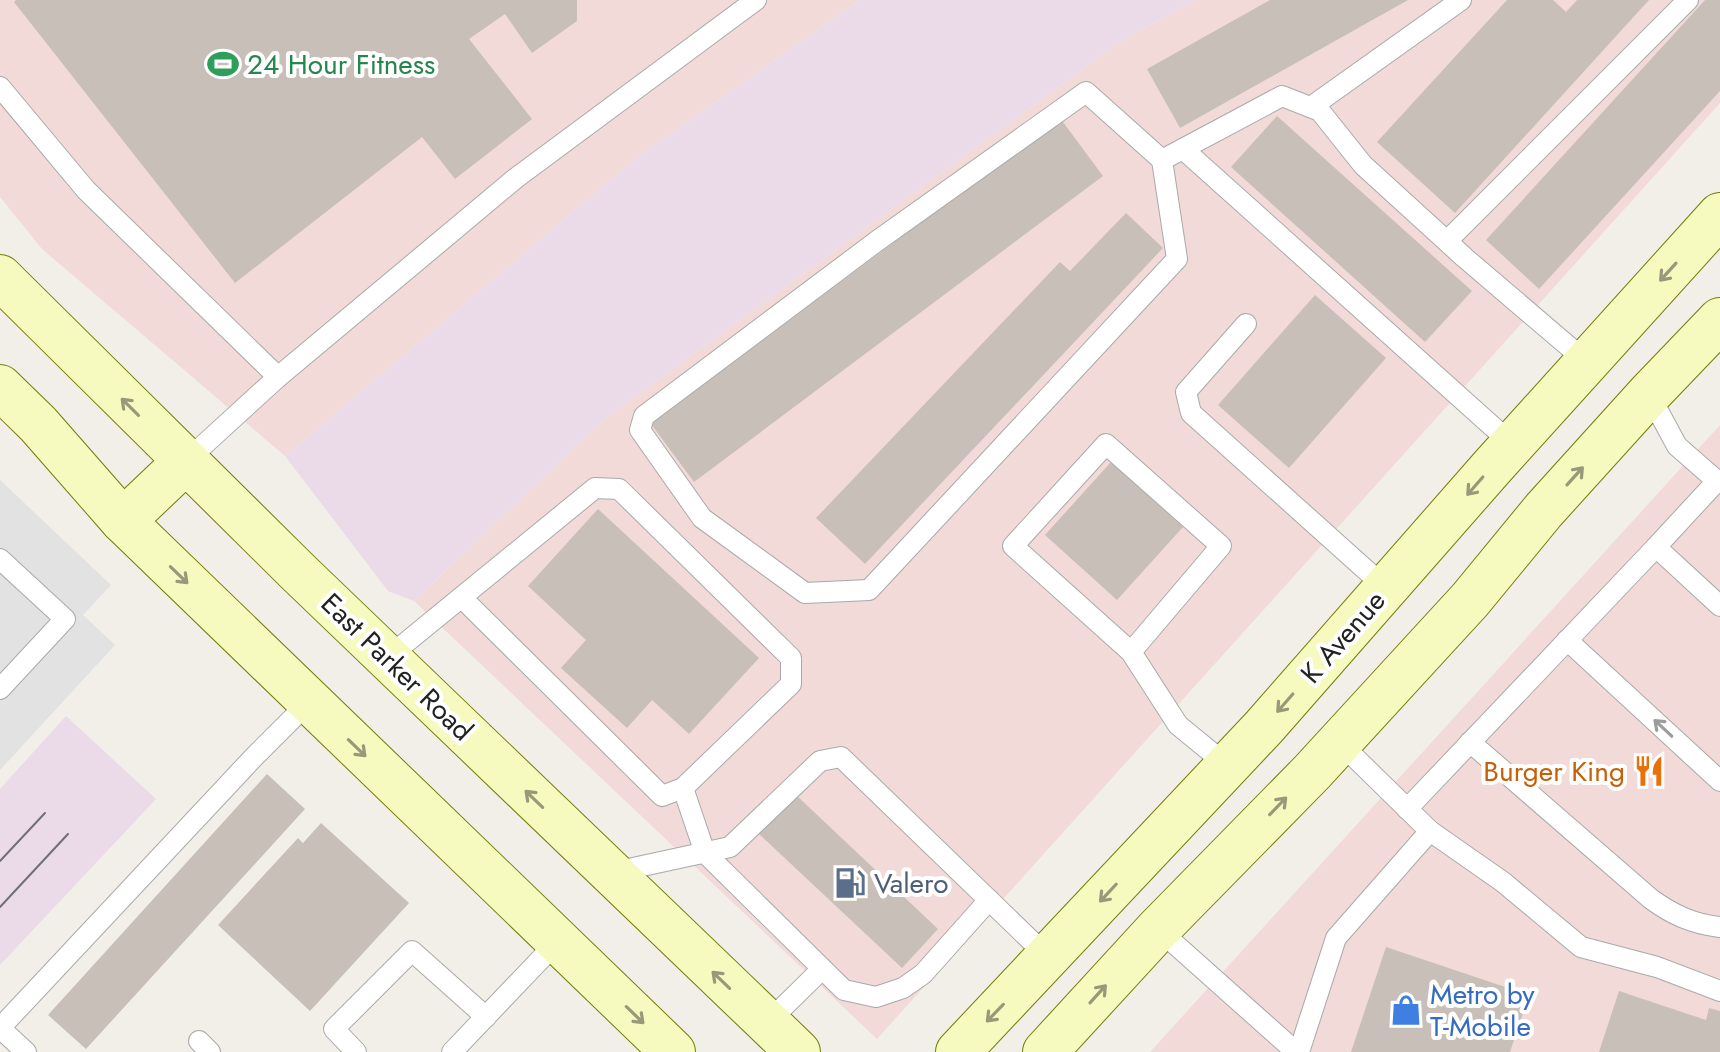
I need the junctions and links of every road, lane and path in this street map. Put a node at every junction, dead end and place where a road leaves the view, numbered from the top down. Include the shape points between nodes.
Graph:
1 (756, 0) edge
2 (1461, 0) edge
3 (1688, 0) edge
4 (0, 87) edge
5 (1311, 107) junction
6 (1183, 149) junction
7 (1162, 160) junction
8 (1720, 215) edge
9 (1447, 241) junction
10 (0, 277) edge
11 (1720, 320) edge
12 (1246, 324) dead end
13 (1593, 356) junction
14 (278, 377) junction
15 (0, 387) edge
16 (1649, 394) junction
17 (1512, 444) junction
18 (185, 462) junction
19 (1719, 481) edge
20 (123, 521) junction
21 (1656, 547) junction
22 (0, 559) edge
23 (1386, 588) junction
24 (462, 598) junction
25 (1720, 606) edge
26 (1567, 640) junction
27 (1131, 652) junction
28 (387, 658) junction
29 (0, 689) edge
30 (309, 702) junction
31 (1339, 742) junction
32 (1470, 742) junction
33 (1228, 766) junction
34 (1720, 781) edge
35 (683, 788) junction
36 (1407, 809) junction
37 (1430, 831) junction
38 (705, 853) junction
39 (610, 873) junction
40 (989, 900) junction
41 (1720, 927) edge
42 (1158, 929) junction
43 (558, 941) junction
44 (1048, 957) junction
45 (822, 969) junction
46 (1720, 991) edge
47 (486, 1017) junction
48 (766, 1024) junction
49 (26, 1052) edge
50 (356, 1052) edge
51 (452, 1052) edge
52 (673, 1052) edge
53 (798, 1052) edge
54 (958, 1052) edge
55 (1045, 1052) edge
56 (1297, 1052) edge

1 - 14 lane via 516,178
2 - 5 lane
3 - 9 lane
4 - 14 lane via 86,190
5 - 6 lane via 1282,96
5 - 9 lane via 1320,111 1363,165
6 - 7 lane
6 - 17 lane
7 - 7 lane via 1086,92 644,416 640,430 702,518 805,593 869,590 1177,259
8 -> 13 main road, K Avenue
9 - 13 lane
18 -> 10 main road, East Parker Road
11 - 16 main road
12 - 23 lane via 1186,392 1191,413
13 - 16 main road
13 - 17 main road, K Avenue
14 - 18 lane
15 - 20 main road
16 - 19 lane via 1677,446
31 -> 16 main road
17 -> 23 main road, K Avenue
18 - 20 main road
18 - 28 main road, East Parker Road
19 - 21 lane
20 -> 30 main road
21 - 25 lane
21 - 26 lane
22 - 29 lane via 65,619
23 -> 33 main road, K Avenue
24 - 28 lane
24 - 35 lane via 662,796
24 - 35 lane via 595,488 619,489 791,658 791,684
26 - 32 lane
34 -> 26 lane
27 - 27 lane via 1013,546 1106,444 1221,546
27 - 33 lane via 1178,725
39 -> 28 main road, East Parker Road
30 -> 43 main road
30 - 49 lane via 0,1028
31 - 36 lane
42 -> 31 main road
32 - 36 lane
32 - 41 lane via 1651,899 1673,915
33 -> 44 main road, K Avenue
35 - 38 lane
36 - 37 lane
37 - 46 lane via 1503,882 1581,947
37 - 56 lane via 1336,938
38 - 39 lane
38 - 40 lane via 730,847 820,761 841,757
38 - 45 lane
48 -> 39 main road, East Parker Road
40 - 44 lane
40 - 45 lane via 923,974 903,988 876,997 844,990
55 -> 42 main road
42 - 56 lane
43 - 47 lane
43 -> 52 main road
44 -> 54 main road, K Avenue
45 - 48 lane
47 - 50 lane via 412,951 334,1029
47 - 51 lane
48 - 53 main road, East Parker Road

